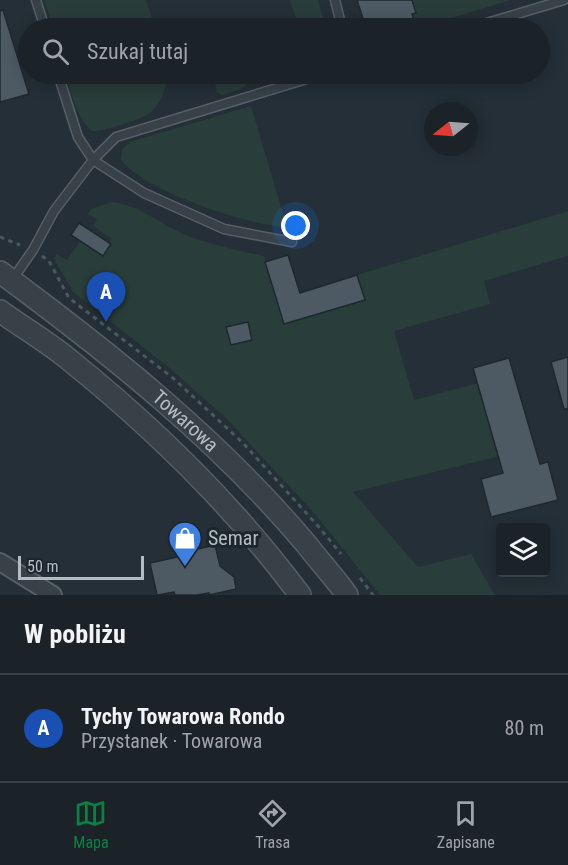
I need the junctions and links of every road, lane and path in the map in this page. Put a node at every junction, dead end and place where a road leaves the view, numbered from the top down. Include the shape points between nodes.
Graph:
1 (36, 0) edge
2 (335, 0) edge
3 (564, 0) edge
4 (42, 18) edge
5 (340, 18) edge
6 (504, 18) edge
7 (61, 84) edge
8 (290, 84) edge
9 (93, 160) junction
10 (0, 237) edge
11 (292, 242) dead end
12 (33, 250) junction
13 (4, 279) edge
14 (0, 311) edge
15 (0, 562) edge
16 (43, 592) edge
17 (300, 595) edge
18 (347, 595) edge

1 - 4 lane
2 - 5 lane
3 - 6 lane
7 - 9 lane via 78,137
8 - 9 lane via 116,137
9 - 11 lane via 144,193 224,229
9 - 12 lane via 54,211
10 - 12 path
12 - 13 lane
13 - 18 street, Towarowa via 144,383 194,427 268,501
14 - 17 street, Towarowa via 65,357 165,444 217,497
15 - 16 street

